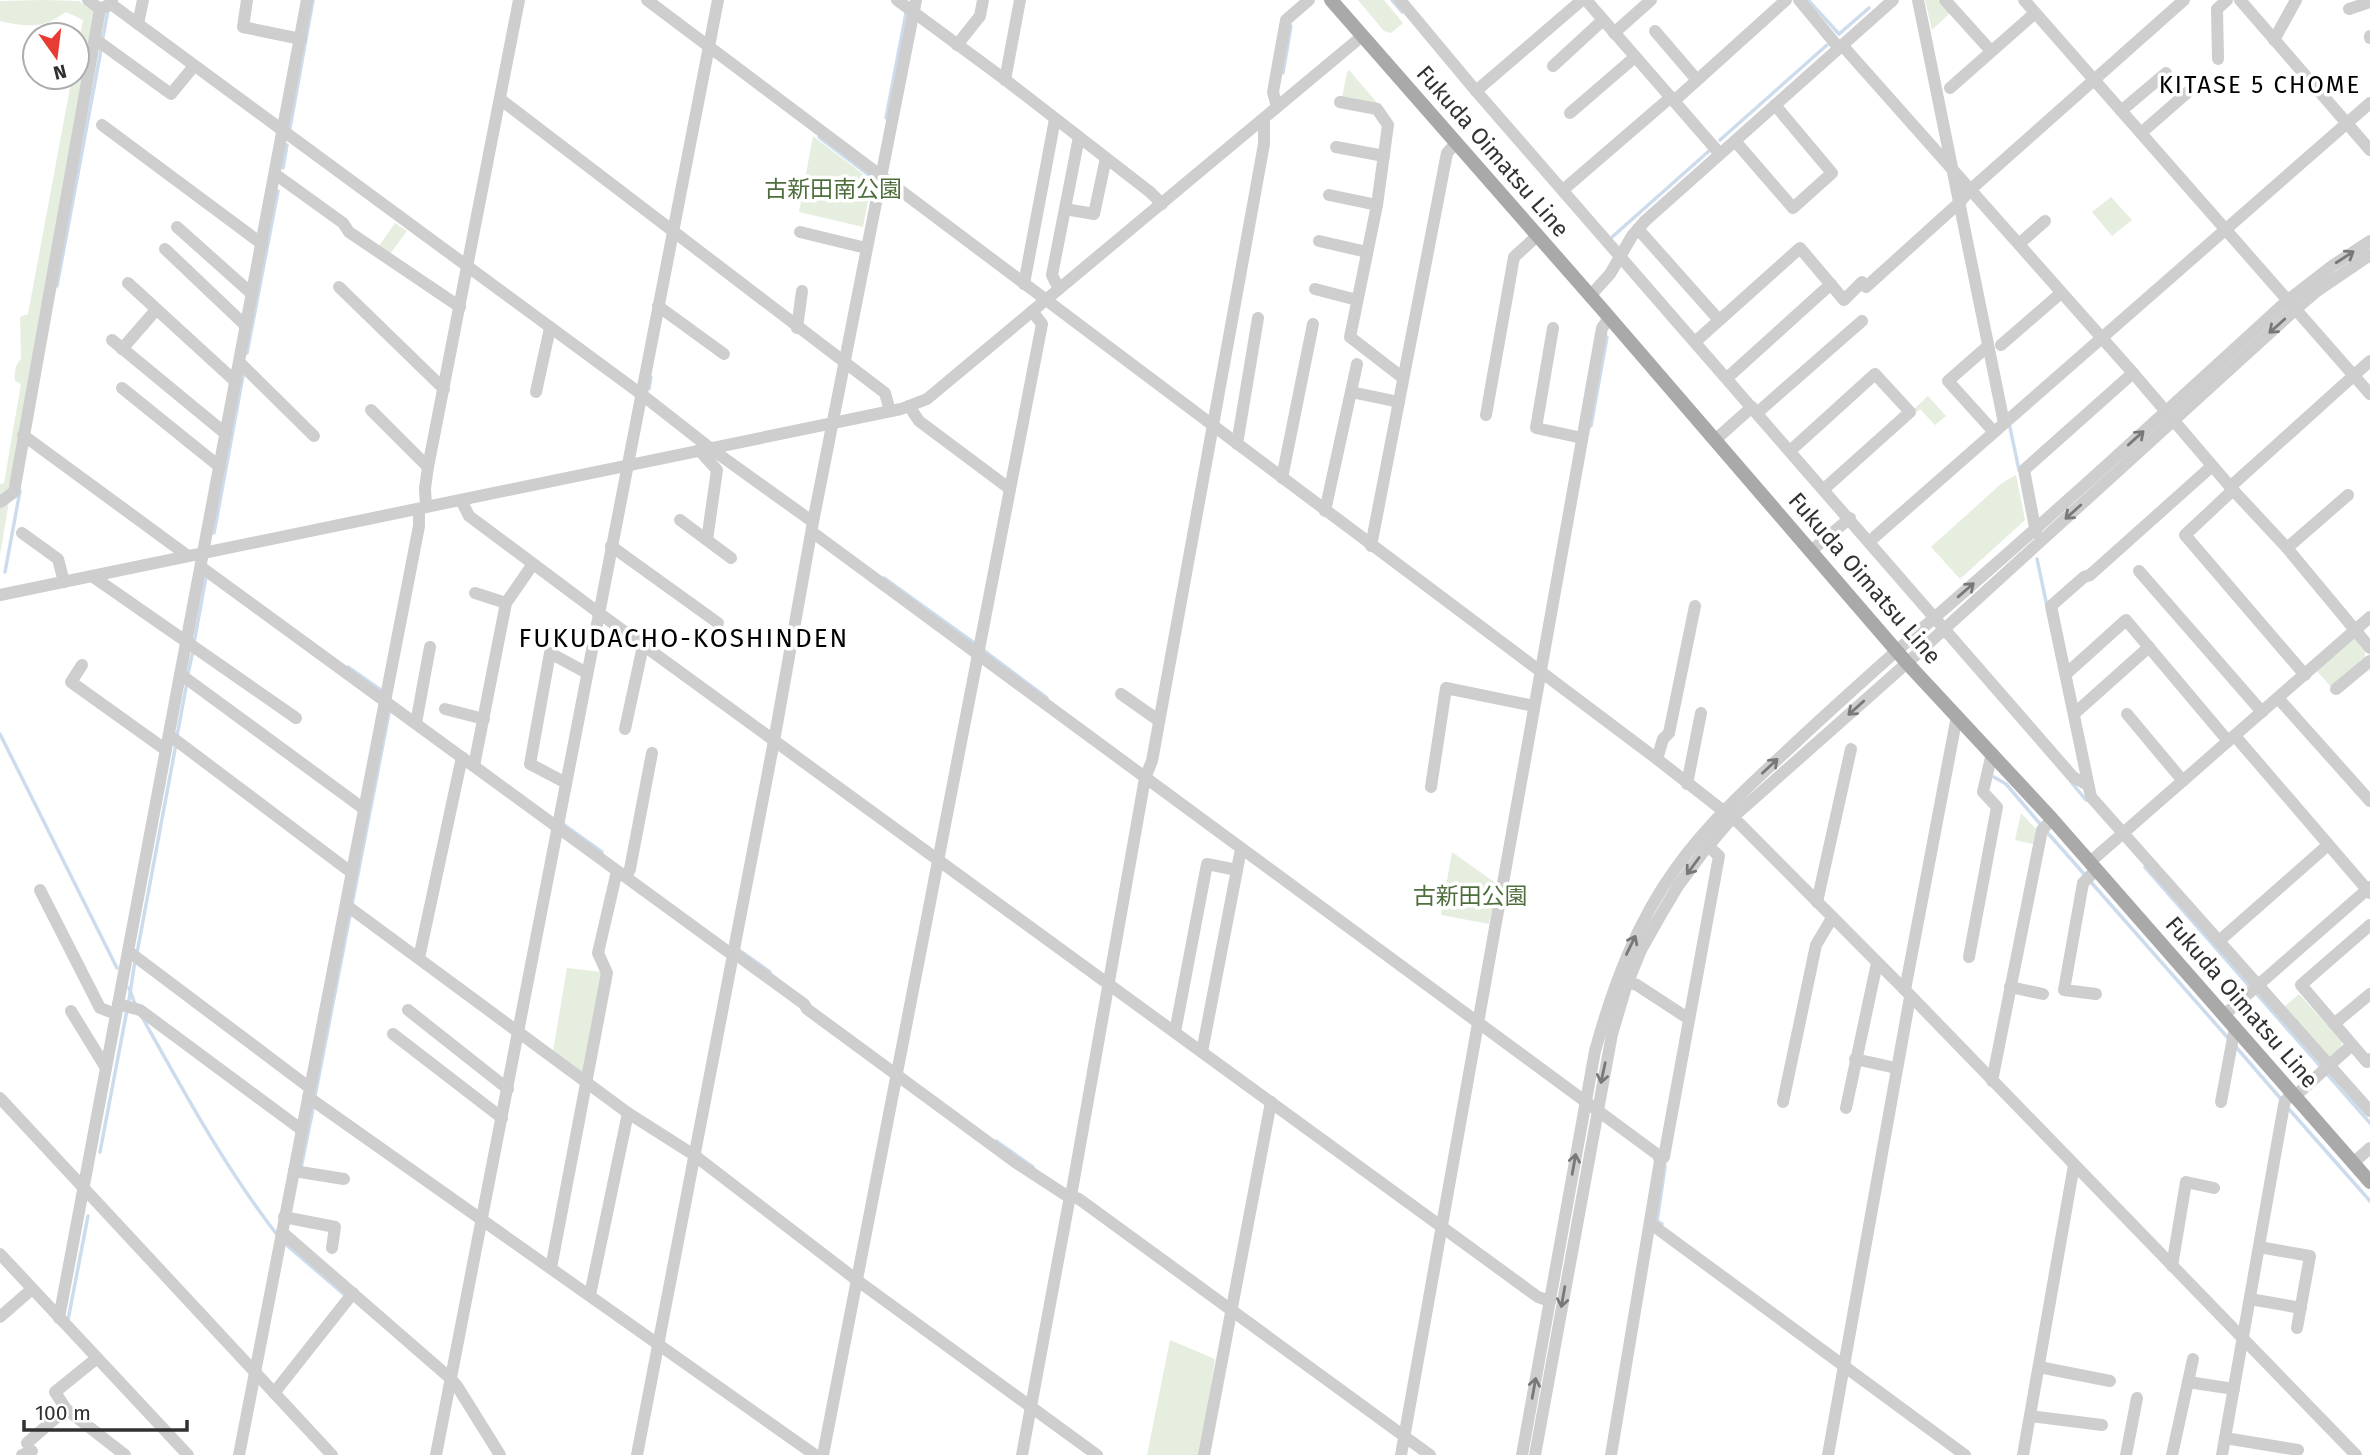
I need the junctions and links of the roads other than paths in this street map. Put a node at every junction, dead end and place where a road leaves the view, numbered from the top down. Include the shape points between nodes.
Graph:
1 (88, 0) edge
2 (143, 0) edge
3 (247, 0) edge
4 (307, 0) edge
5 (519, 0) edge
6 (647, 0) edge
7 (718, 0) edge
8 (897, 0) edge
9 (983, 0) edge
10 (1020, 0) edge
11 (1309, 0) edge
12 (1331, 0) edge
13 (1400, 0) edge
14 (1584, 0) edge
15 (1651, 0) edge
16 (1786, 0) edge
17 (1799, 0) edge
18 (1893, 0) edge
19 (1918, 0) edge
20 (1945, 0) edge
21 (2024, 0) edge
22 (2184, 0) edge
23 (2227, 0) edge
24 (2240, 0) edge
25 (2296, 0) edge
26 (2370, 2) edge
27 (108, 4) edge
28 (915, 7) edge
29 (2349, 9) dead end
30 (2035, 13) junction
31 (1603, 20) junction
32 (138, 24) junction
33 (1655, 31) dead end
34 (1614, 33) junction
35 (1361, 37) junction
36 (95, 39) junction
37 (300, 39) junction
38 (2274, 40) junction
39 (957, 45) junction
40 (1841, 46) junction
41 (709, 47) junction
42 (1991, 51) junction
43 (1635, 57) junction
44 (2218, 59) dead end
45 (194, 66) junction
46 (1553, 66) dead end
47 (2166, 73) dead end
48 (1005, 80) junction
49 (1697, 80) junction
50 (2095, 80) junction
51 (1950, 88) dead end
52 (1476, 91) junction
53 (2188, 92) dead end
54 (1672, 99) junction
55 (500, 100) junction
56 (1340, 102) dead end
57 (2370, 103) edge
58 (1775, 105) junction
59 (1277, 107) junction
60 (2121, 111) junction
61 (1570, 113) dead end
62 (1055, 119) junction
63 (1264, 119) junction
64 (2347, 123) junction
65 (102, 125) dead end
66 (283, 132) junction
67 (2141, 133) junction
68 (1079, 137) junction
69 (1735, 141) junction
70 (1456, 143) junction
71 (1336, 147) dead end
72 (2370, 150) edge
73 (1720, 154) junction
74 (1384, 156) junction
75 (1107, 158) junction
76 (275, 174) junction
77 (880, 177) junction
78 (1961, 187) junction
79 (1563, 190) junction
80 (1329, 195) dead end
81 (1162, 204) junction
82 (1377, 205) junction
83 (1065, 209) junction
84 (2045, 221) dead end
85 (177, 227) dead end
86 (1638, 229) junction
87 (2226, 230) junction
88 (673, 232) junction
89 (800, 232) dead end
90 (1537, 236) junction
91 (1319, 241) dead end
92 (2370, 241) edge
93 (262, 244) junction
94 (2019, 244) junction
95 (866, 248) junction
96 (164, 249) dead end
97 (1367, 252) junction
98 (2370, 255) edge
99 (1621, 256) junction
100 (467, 267) junction
101 (128, 283) dead end
102 (1024, 284) junction
103 (1831, 284) junction
104 (339, 287) dead end
105 (1059, 289) junction
106 (1315, 289) dead end
107 (802, 291) dead end
108 (2061, 293) junction
109 (252, 294) junction
110 (1590, 296) junction
111 (1045, 300) junction
112 (1357, 300) junction
113 (2292, 304) junction
114 (658, 306) junction
115 (460, 307) junction
116 (156, 310) junction
117 (1032, 311) junction
118 (1258, 318) dead end
119 (1609, 318) junction
120 (1719, 320) junction
121 (1862, 321) dead end
122 (1313, 324) dead end
123 (246, 326) junction
124 (550, 328) junction
125 (797, 328) junction
126 (1553, 328) dead end
127 (112, 340) dead end
128 (2102, 340) junction
129 (1695, 342) junction
130 (1994, 346) junction
131 (122, 349) junction
132 (724, 354) dead end
133 (2370, 361) edge
134 (239, 362) junction
135 (844, 363) junction
136 (1357, 365) dead end
137 (2133, 373) junction
138 (2354, 375) junction
139 (1403, 378) junction
140 (1727, 378) junction
141 (236, 382) junction
142 (122, 388) dead end
143 (444, 389) junction
144 (536, 392) dead end
145 (1351, 392) junction
146 (641, 394) junction
147 (2370, 394) edge
148 (1399, 402) junction
149 (909, 406) junction
150 (371, 410) dead end
151 (1755, 410) junction
152 (890, 411) junction
153 (1486, 415) dead end
154 (2169, 417) junction
155 (833, 423) junction
156 (2004, 424) junction
157 (1214, 429) junction
158 (226, 434) junction
159 (23, 435) junction
160 (314, 436) dead end
161 (1582, 438) junction
162 (1715, 440) junction
163 (1237, 444) junction
164 (705, 449) junction
165 (1790, 451) junction
166 (627, 465) junction
167 (2212, 466) junction
168 (220, 467) junction
169 (428, 467) junction
170 (1282, 478) junction
171 (1010, 489) junction
172 (1824, 489) junction
173 (2231, 489) junction
174 (2348, 495) dead end
175 (461, 500) junction
176 (0, 502) edge
177 (423, 508) junction
178 (1325, 511) junction
179 (1850, 518) junction
180 (680, 520) dead end
181 (813, 527) junction
182 (2036, 528) junction
183 (22, 533) dead end
184 (707, 540) junction
185 (1870, 541) junction
186 (2038, 544) junction
187 (1371, 546) junction
188 (614, 548) junction
189 (2287, 548) junction
190 (1811, 551) junction
191 (203, 553) junction
192 (188, 556) junction
193 (731, 558) dead end
194 (533, 564) junction
195 (201, 567) junction
196 (2139, 571) dead end
197 (92, 576) junction
198 (64, 582) junction
199 (475, 593) dead end
200 (0, 595) edge
201 (506, 603) junction
202 (1695, 606) dead end
203 (598, 613) junction
204 (2370, 617) edge
205 (1934, 618) junction
206 (718, 623) dead end
207 (1945, 628) junction
208 (2355, 631) junction
209 (191, 643) junction
210 (643, 646) junction
211 (430, 647) dead end
212 (2149, 647) junction
213 (2370, 648) edge
214 (979, 650) junction
215 (1896, 650) junction
216 (2370, 661) edge
217 (1907, 663) junction
218 (82, 665) dead end
219 (587, 673) junction
220 (2066, 674) junction
221 (2305, 675) junction
222 (1539, 676) junction
223 (185, 677) junction
224 (2336, 689) dead end
225 (1121, 694) dead end
226 (2278, 698) junction
227 (388, 701) junction
228 (1534, 706) junction
229 (445, 709) dead end
230 (2262, 712) junction
231 (1701, 713) dead end
232 (2075, 713) junction
233 (2127, 714) dead end
234 (1957, 716) junction
235 (296, 718) dead end
236 (484, 719) junction
237 (417, 720) junction
238 (1158, 720) junction
239 (625, 729) dead end
240 (174, 738) junction
241 (2232, 739) junction
242 (774, 741) junction
243 (166, 750) junction
244 (1851, 750) dead end
245 (1992, 753) junction
246 (652, 754) dead end
247 (462, 757) junction
248 (1657, 759) junction
249 (475, 763) junction
250 (1148, 778) junction
251 (2183, 781) junction
252 (566, 783) junction
253 (2084, 783) junction
254 (1688, 784) junction
255 (1431, 787) dead end
256 (2370, 801) edge
257 (364, 809) junction
258 (1728, 815) junction
259 (559, 823) junction
260 (2046, 825) junction
261 (2123, 834) junction
262 (2328, 845) junction
263 (1708, 846) junction
264 (1241, 849) junction
265 (939, 861) junction
266 (1237, 870) junction
267 (2090, 872) junction
268 (352, 873) junction
269 (625, 873) junction
270 (40, 890) dead end
271 (2369, 890) edge
272 (1817, 902) junction
273 (350, 907) junction
274 (1830, 920) junction
275 (2370, 925) edge
276 (2219, 941) junction
277 (733, 950) junction
278 (133, 955) junction
279 (1969, 957) dead end
280 (419, 958) junction
281 (1876, 966) junction
282 (1628, 982) junction
283 (1112, 985) junction
284 (2010, 987) junction
285 (2254, 987) junction
286 (2043, 994) dead end
287 (2096, 994) dead end
288 (2370, 994) edge
289 (1908, 999) junction
290 (126, 1009) junction
291 (408, 1010) dead end
292 (71, 1011) dead end
293 (2224, 1014) junction
294 (1477, 1018) junction
295 (1689, 1019) junction
296 (2334, 1024) junction
297 (1175, 1032) junction
298 (393, 1034) dead end
299 (521, 1036) junction
300 (2233, 1038) junction
301 (2352, 1045) junction
302 (1202, 1052) junction
303 (1855, 1059) junction
304 (2370, 1059) edge
305 (1896, 1068) junction
306 (106, 1069) junction
307 (2326, 1069) junction
308 (898, 1072) junction
309 (1992, 1081) junction
310 (587, 1084) junction
311 (508, 1089) junction
312 (312, 1096) junction
313 (0, 1098) edge
314 (2289, 1099) junction
315 (1270, 1102) junction
316 (1585, 1102) junction
317 (1783, 1102) dead end
318 (2221, 1102) dead end
319 (1846, 1108) dead end
320 (1596, 1111) junction
321 (2370, 1111) edge
322 (628, 1113) junction
323 (502, 1118) junction
324 (302, 1130) junction
325 (2370, 1148) edge
326 (694, 1155) junction
327 (1662, 1159) junction
328 (2353, 1163) junction
329 (2073, 1169) junction
330 (298, 1172) junction
331 (344, 1179) dead end
332 (2370, 1182) edge
333 (83, 1188) junction
334 (2214, 1188) dead end
335 (1073, 1197) junction
336 (288, 1218) junction
337 (484, 1223) junction
338 (1651, 1224) junction
339 (1444, 1228) junction
340 (283, 1236) junction
341 (2259, 1247) junction
342 (332, 1248) dead end
343 (0, 1254) edge
344 (2172, 1266) junction
345 (551, 1268) junction
346 (858, 1281) junction
347 (32, 1289) junction
348 (590, 1295) junction
349 (350, 1297) junction
350 (2250, 1299) junction
351 (1550, 1301) junction
352 (2301, 1308) junction
353 (1, 1313) edge
354 (1231, 1313) junction
355 (59, 1318) junction
356 (2297, 1328) dead end
357 (2243, 1343) junction
358 (658, 1348) junction
359 (97, 1358) junction
360 (2193, 1359) dead end
361 (1846, 1363) junction
362 (2039, 1367) junction
363 (255, 1372) junction
364 (449, 1381) junction
365 (2110, 1381) dead end
366 (2188, 1382) junction
367 (2234, 1389) junction
368 (274, 1393) junction
369 (2137, 1398) dead end
370 (66, 1409) junction
371 (1034, 1409) junction
372 (2030, 1416) junction
373 (2102, 1425) dead end
374 (2225, 1437) junction
375 (1405, 1442) edge
376 (27, 1450) edge
377 (2298, 1450) dead end
378 (125, 1455) edge
379 (188, 1455) edge
380 (239, 1455) edge
381 (332, 1455) edge
382 (436, 1455) edge
383 (500, 1455) edge
384 (636, 1455) edge
385 (815, 1455) edge
386 (823, 1455) edge
387 (1022, 1455) edge
388 (1097, 1455) edge
389 (1204, 1455) edge
390 (1430, 1455) edge
391 (1522, 1455) edge
392 (1535, 1455) edge
393 (1611, 1455) edge
394 (1828, 1455) edge
395 (1965, 1455) edge
396 (2023, 1455) edge
397 (2126, 1455) edge
398 (2172, 1455) edge
399 (2222, 1455) edge
400 (2356, 1455) edge

1 - 27 street
2 - 32 street
3 - 37 street via 243,27
4 - 37 street
5 - 55 street
6 - 41 street
7 - 41 street
8 - 28 street
9 - 39 street via 980,16
10 - 48 street
11 - 59 street via 1286,20 1273,92
12 - 35 main road, Fukuda Oimatsu Line
13 - 52 street
14 - 31 street
14 - 52 street
15 - 34 street
16 - 49 street
17 - 40 street
18 - 40 street
19 - 78 street
20 - 42 street
21 - 30 street
22 - 50 street
23 - 44 street via 2217,9
24 - 38 street
25 - 38 street
26 - 29 street
27 - 32 street
27 - 36 street
28 - 39 street
28 - 77 street
30 - 42 street
30 - 50 street
31 - 34 street
31 - 46 street
32 - 45 street
33 - 49 street
34 - 43 street
35 - 59 street
35 - 70 main road, Fukuda Oimatsu Line
36 - 45 street via 171,94
36 - 159 street
37 - 66 street
38 - 64 street
39 - 48 street
40 - 58 street
40 - 78 street
41 - 77 street
41 - 88 street
42 - 51 street
43 - 54 street
43 - 61 street
45 - 66 street
47 - 60 street
48 - 62 street
49 - 54 street
50 - 60 street
50 - 78 street
52 - 79 street
53 - 67 street
54 - 73 street
54 - 79 street
55 - 88 street
55 - 100 street
56 - 74 street via 1377,109 1388,125
57 - 64 street
58 - 69 street
58 - 69 street via 1832,173 1793,208
59 - 63 street
60 - 67 street
62 - 68 street
62 - 102 street
63 - 81 street
63 - 157 street via 1264,144
64 - 72 street
64 - 87 street
65 - 93 street
66 - 76 street
66 - 100 street
67 - 87 street
68 - 75 street
68 - 83 street
69 - 73 street
70 - 90 main road, Fukuda Oimatsu Line
70 - 139 street via 1447,153
71 - 74 street
73 - 86 street
74 - 82 street
75 - 81 street
75 - 83 street via 1094,214
76 - 93 street
76 - 115 street via 349,232
77 - 95 street
77 - 102 street
78 - 94 street
78 - 103 street via 1866,287 1862,282 1844,300
78 - 130 street
79 - 99 street
80 - 82 street
81 - 105 street
82 - 97 street
83 - 105 street via 1052,275
84 - 94 street
85 - 109 street
86 - 99 street
86 - 120 street
87 - 113 street
87 - 128 street
88 - 114 street
88 - 125 street
89 - 95 street
90 - 110 main road, Fukuda Oimatsu Line
90 - 153 street via 1514,257
91 - 97 street
113 -> 92 street via 2332,265
93 - 109 street
94 - 108 street
95 - 135 street
96 - 123 street
97 - 112 street
98 - 113 street
99 - 110 street
99 - 129 street
100 - 115 street
100 - 124 street
101 - 116 street
102 - 111 street
103 - 120 street via 1800,248
103 - 140 street
104 - 143 street
105 - 111 street
106 - 112 street
107 - 125 street
108 - 128 street
108 - 130 street
109 - 123 street
110 - 119 main road, Fukuda Oimatsu Line
111 - 117 street
111 - 157 street
112 - 139 street via 1350,337
113 - 138 street
113 - 154 street
114 - 132 street
114 - 146 street
115 - 143 street
116 - 131 street
116 - 141 street
117 - 149 street via 928,399
117 - 171 street via 1042,324
118 - 163 street
119 - 161 street via 1602,328
119 - 162 main road, Fukuda Oimatsu Line
120 - 129 street
121 - 151 street
122 - 170 street
123 - 134 street
124 - 144 street
124 - 146 street
125 - 135 street
126 - 161 street via 1536,428
127 - 131 street
128 - 137 street
128 - 156 street
129 - 140 street
130 - 156 street
130 - 156 street via 1948,381
131 - 158 street
133 - 138 street
134 - 141 street
134 - 160 street
135 - 152 street via 885,393
135 - 155 street
136 - 145 street
137 - 154 street
137 - 182 street via 2024,470
138 - 147 street
138 - 173 street
139 - 148 street
140 - 151 street
141 - 158 street
142 - 168 street
143 - 169 street
145 - 148 street
145 - 178 street
146 - 164 street
146 - 166 street
148 - 187 street
149 - 152 street
149 - 171 street via 919,421
150 - 169 street
151 - 162 street
151 - 165 street
152 - 155 street
154 - 167 street
182 -> 154 street
154 -> 186 street
155 - 164 street
155 - 181 street
156 - 185 street
157 - 163 street
157 - 238 street
158 - 168 street
159 - 176 street via 14,492
159 - 192 street
161 - 222 street
162 - 190 main road, Fukuda Oimatsu Line
163 - 170 street
164 - 166 street
164 - 181 street
164 - 184 street via 717,470
165 - 172 street
165 - 172 street via 1875,374 1910,412
166 - 175 street
166 - 188 street
167 - 173 street
167 - 220 street via 2051,606
168 - 191 street
169 - 177 street
170 - 178 street
171 - 214 street
172 - 179 street
173 - 189 street
173 - 221 street via 2185,535
174 - 189 street
175 - 177 street
175 - 194 street via 469,516
177 - 191 street
177 - 227 street
178 - 187 street
179 - 185 street
179 - 190 street
180 - 184 street
181 - 214 street
181 - 242 street
182 - 186 street
205 -> 182 street
183 - 198 street via 58,559
184 - 193 street
185 - 205 street
186 - 207 street
187 - 222 street
188 - 203 street
188 - 206 street
189 - 208 street
190 - 215 main road, Fukuda Oimatsu Line
191 - 192 street
191 - 195 street
192 - 197 street
194 - 201 street
194 - 203 street
195 - 209 street
195 - 227 street
196 - 230 street
197 - 198 street
197 - 209 street
198 - 200 street
199 - 201 street
201 - 236 street
202 - 248 street via 1670,733 1662,739
203 - 210 street
203 - 219 street
204 - 208 street
205 - 207 street
205 - 215 street
207 - 217 street
207 - 253 street
208 - 213 street
208 - 221 street
209 - 223 street
209 - 235 street
210 - 239 street
210 - 242 street
211 - 237 street
212 - 220 street via 2126,620
212 - 232 street
212 - 241 street
214 - 250 street
214 - 265 street
215 - 217 main road, Fukuda Oimatsu Line
258 -> 215 street
216 - 224 street
217 - 234 main road, Fukuda Oimatsu Line
217 -> 258 street
218 - 243 street via 71,682
219 - 252 street
219 - 252 street via 550,653 530,764
220 - 232 street
221 - 226 street
222 - 228 street
222 - 248 street
223 - 240 street
223 - 257 street
225 - 238 street
226 - 230 street
226 - 256 street
227 - 237 street
227 - 257 street
228 - 255 street via 1446,688
228 - 294 street
229 - 236 street
230 - 241 street
231 - 254 street
232 - 253 street
233 - 251 street
234 - 245 main road, Fukuda Oimatsu Line
234 - 289 street
236 - 249 street
237 - 247 street
238 - 250 street
240 - 243 street
240 - 268 street
241 - 251 street
241 - 262 street
242 - 265 street
242 - 277 street
243 - 278 street
244 - 272 street
245 - 260 main road, Fukuda Oimatsu Line
245 - 279 street via 1983,792 1997,807
246 - 269 street
247 - 249 street
247 - 280 street
248 - 254 street
249 - 259 street
250 - 264 street
250 - 283 street
251 - 261 street
252 - 259 street
253 - 261 street
254 - 258 street
257 - 268 street
258 - 263 street
258 - 272 street
316 -> 258 street via 1603,1020 1628,951 1676,868
259 - 269 street
259 - 299 street
260 - 267 main road, Fukuda Oimatsu Line
260 - 284 street
261 - 267 street
261 - 276 street
262 - 271 street
262 - 276 street
263 -> 282 street via 1659,918
263 - 295 street via 1719,856
264 - 266 street
264 - 294 street
265 - 283 street
265 - 308 street
266 - 297 street via 1206,864
266 - 302 street
267 - 287 street via 2082,883 2064,990
267 - 293 main road, Fukuda Oimatsu Line
268 - 273 street
269 - 277 street
269 - 310 street via 598,953 607,973
270 - 290 street via 100,1008
271 - 285 street
272 - 274 street
273 - 280 street
273 - 312 street
274 - 281 street
274 - 317 street via 1816,945
275 - 296 street via 2301,985
276 - 285 street
277 - 308 street
277 - 326 street
278 - 290 street
278 - 312 street
280 - 299 street
281 - 289 street
281 - 303 street
282 - 295 street
282 -> 320 street
283 - 297 street
283 - 335 street
284 - 286 street
284 - 309 street
285 - 293 street
285 - 307 street
288 - 296 street
289 - 305 street
289 - 309 street
290 - 306 street
290 - 324 street
291 - 311 street
292 - 306 street
293 - 300 main road, Fukuda Oimatsu Line
294 - 316 street
294 - 339 street
295 - 327 street
296 - 301 street
297 - 302 street
298 - 323 street
299 - 310 street
299 - 311 street
300 - 314 main road, Fukuda Oimatsu Line
300 - 318 street
301 - 304 street via 2367,1062
301 - 307 street
302 - 315 street
303 - 305 street
303 - 319 street
305 - 361 street
306 - 333 street
307 - 314 street
307 - 321 street
308 - 335 street via 1016,1163
308 - 346 street
309 - 329 street
310 - 322 street
310 - 345 street
311 - 323 street
312 - 324 street
312 - 337 street
313 - 333 street
314 - 328 main road, Fukuda Oimatsu Line
314 - 341 street
315 - 339 street
315 - 354 street
316 - 320 street
351 -> 316 street
320 - 327 street
320 -> 392 street
322 - 326 street
322 - 348 street
323 - 337 street
324 - 330 street
325 - 328 street
326 - 346 street
326 - 358 street
327 - 338 street
328 - 332 main road, Fukuda Oimatsu Line
329 - 344 street
329 - 362 street
330 - 331 street
330 - 336 street
333 - 355 street
333 - 363 street
334 - 344 street via 2186,1182
335 - 354 street
335 - 371 street
336 - 340 street
336 - 342 street via 335,1227
337 - 345 street
337 - 364 street
338 - 361 street
338 - 393 street
339 - 351 street via 1538,1297
339 - 375 street
340 - 349 street
340 - 363 street
341 - 350 street
341 - 352 street via 2310,1256
343 - 347 street
344 - 357 street
345 - 348 street
346 - 371 street
346 - 386 street
347 - 353 street
347 - 355 street
348 - 358 street
349 - 364 street
349 - 368 street
350 - 352 street
350 - 357 street
391 -> 351 street
352 - 356 street
354 - 375 street
354 - 389 street
355 - 359 street
357 - 367 street
357 - 400 street
358 - 384 street
358 - 385 street
359 - 370 street via 55,1392
359 - 379 street
360 - 366 street
361 - 394 street
361 - 395 street
362 - 365 street
362 - 372 street
363 - 368 street
363 - 380 street
364 - 382 street
364 - 383 street via 457,1385
366 - 367 street
366 - 398 street
367 - 374 street
368 - 381 street
369 - 397 street
370 - 376 street
370 - 378 street
371 - 387 street
371 - 388 street
372 - 373 street
372 - 396 street
374 - 377 street
374 - 399 street
375 - 390 street

